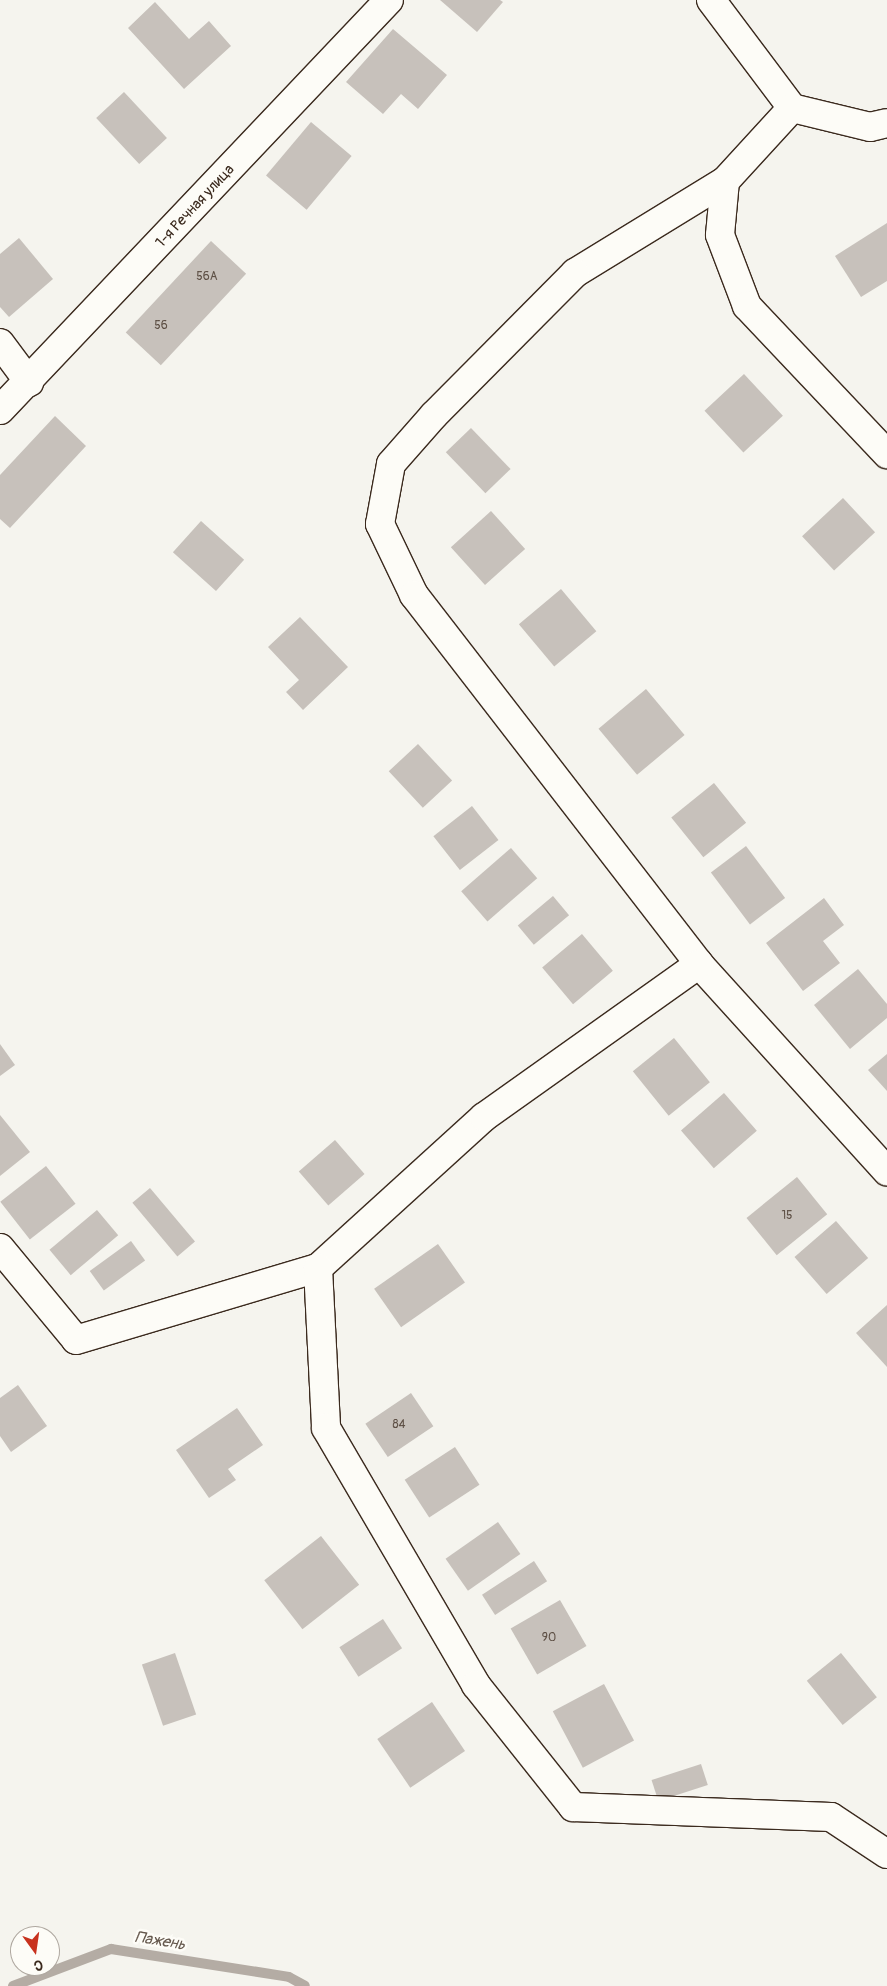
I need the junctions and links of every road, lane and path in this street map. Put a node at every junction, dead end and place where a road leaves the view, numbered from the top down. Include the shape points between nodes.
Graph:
1 (388, 0) edge
2 (712, 0) edge
3 (792, 108) junction
4 (887, 124) edge
5 (724, 181) junction
6 (0, 343) edge
7 (29, 382) junction
8 (0, 410) edge
9 (887, 454) edge
10 (700, 964) junction
11 (887, 1171) edge
12 (0, 1248) edge
13 (318, 1268) junction
14 (887, 1854) edge

1 - 7 street, 1-я Речная улица
2 - 3 street
3 - 4 street via 870,127
3 - 5 street
5 - 9 street via 720,235 747,306
5 - 10 street via 575,273 434,414 391,464 380,524 414,595
6 - 7 street
7 - 8 street, 1-я Речная улица
10 - 11 street
10 - 13 street via 484,1117
12 - 13 street via 76,1340
13 - 14 street via 326,1428 476,1685 573,1807 831,1817

